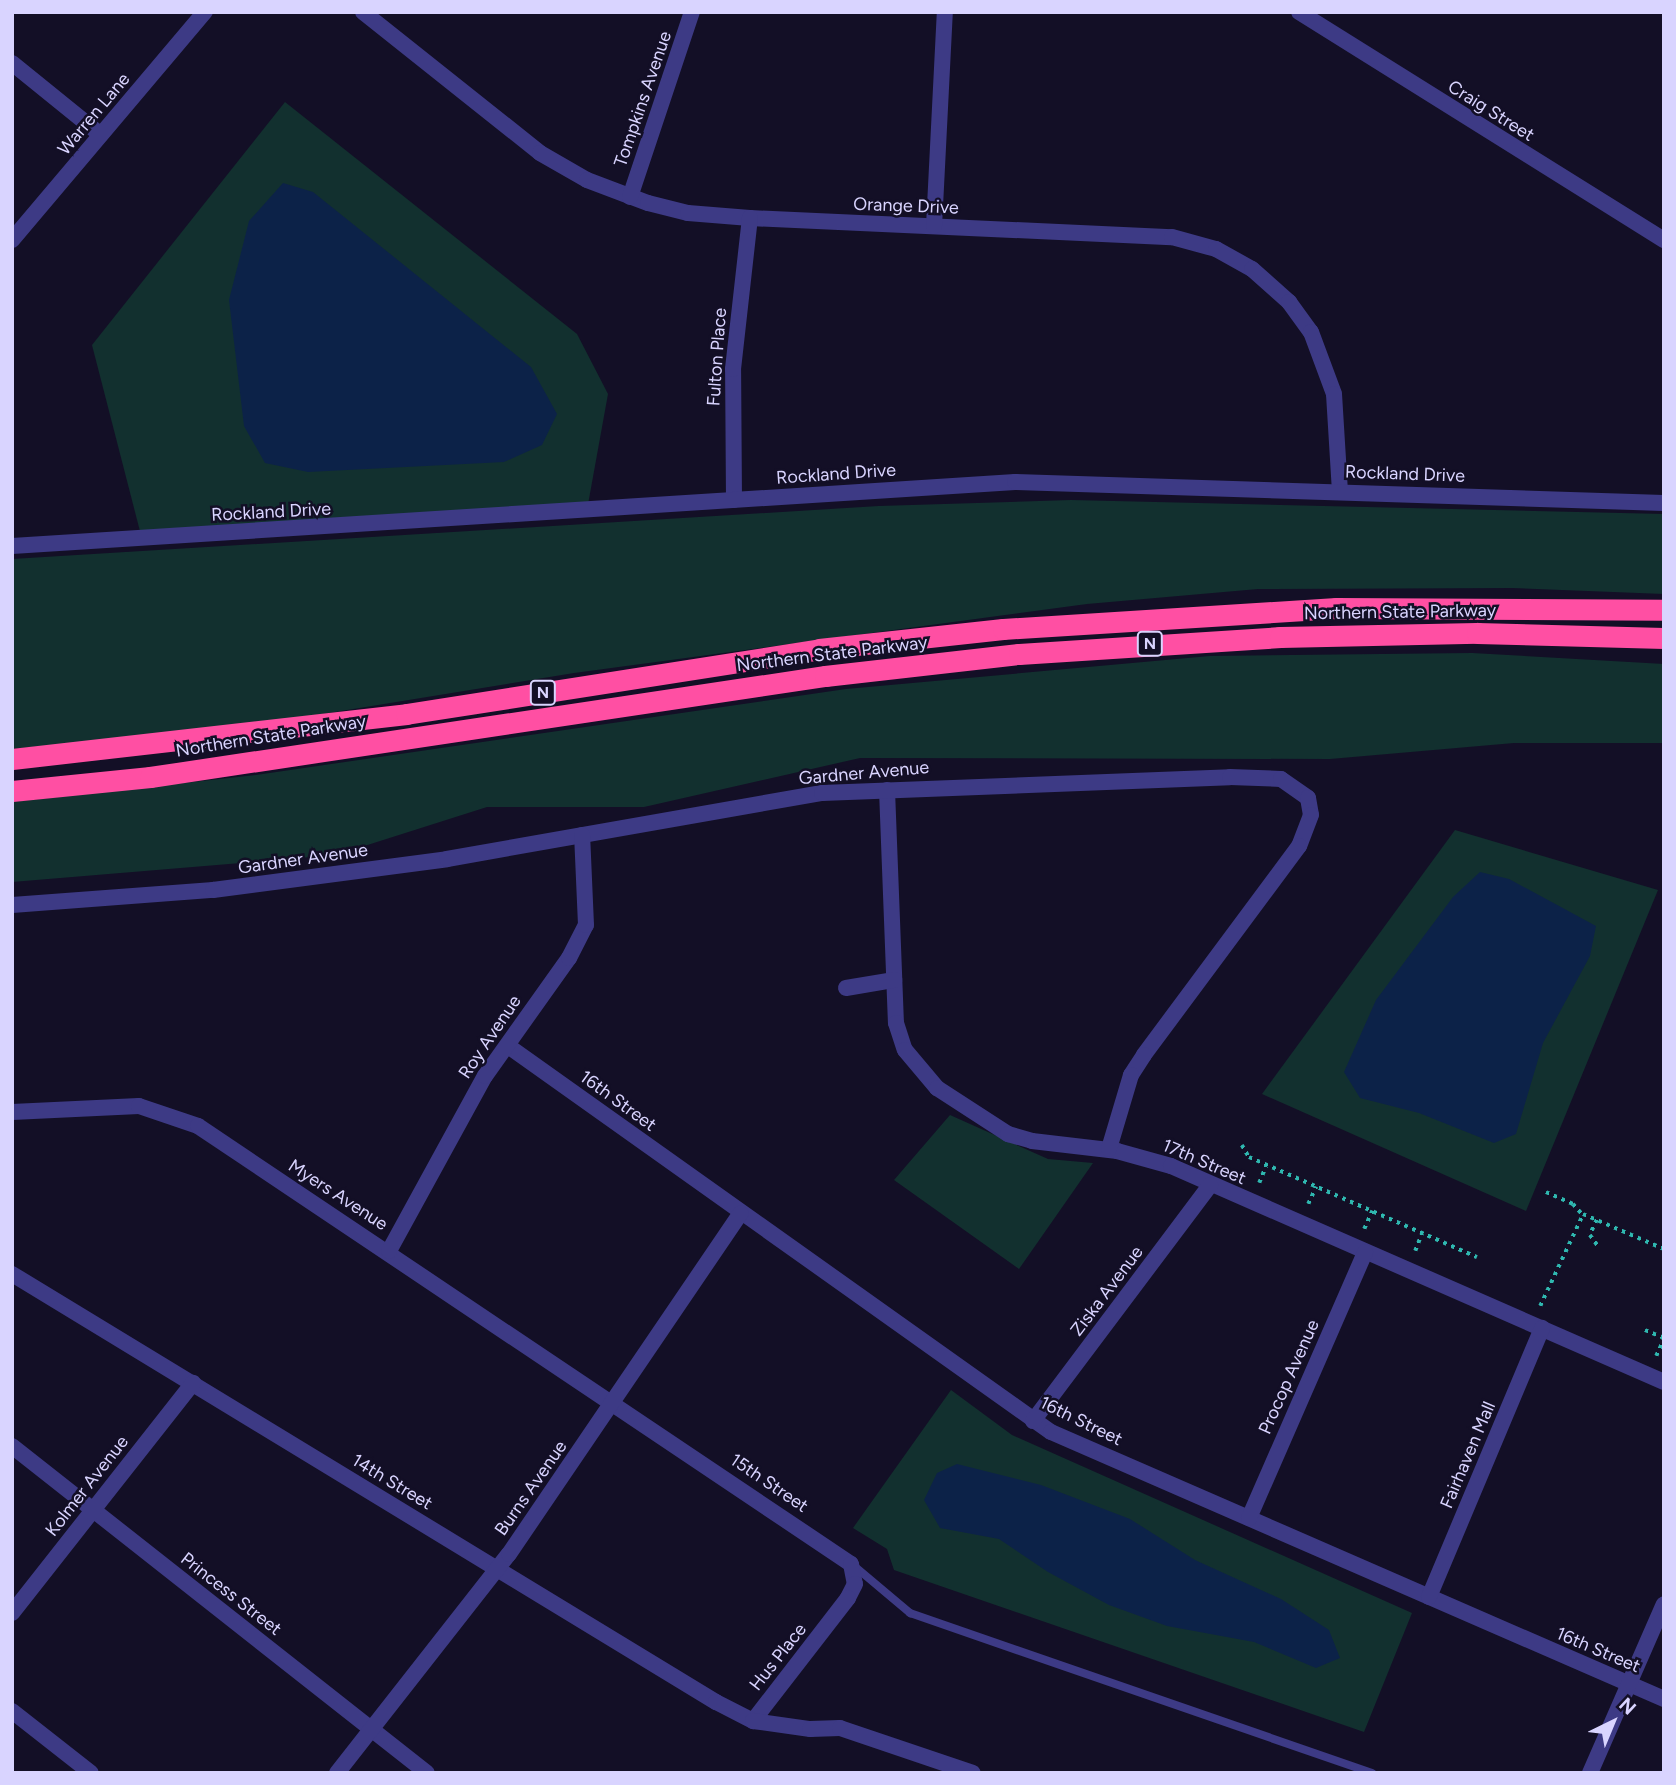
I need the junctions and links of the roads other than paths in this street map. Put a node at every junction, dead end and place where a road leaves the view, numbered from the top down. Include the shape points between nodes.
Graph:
1 (205, 12) edge
2 (363, 12) edge
3 (692, 12) edge
4 (945, 12) edge
5 (1299, 12) edge
6 (12, 62) edge
7 (101, 135) junction
8 (630, 197) junction
9 (750, 218) junction
10 (934, 226) junction
11 (12, 240) edge
12 (1664, 240) edge
13 (1340, 491) junction
14 (734, 500) junction
15 (1664, 503) edge
16 (12, 546) edge
17 (1664, 610) edge
18 (1612, 637) junction
19 (1664, 638) edge
20 (1664, 646) edge
21 (12, 759) edge
22 (887, 790) junction
23 (12, 791) edge
24 (582, 835) junction
25 (12, 905) edge
26 (894, 980) junction
27 (846, 988) dead end
28 (508, 1046) junction
29 (12, 1112) edge
30 (1109, 1149) junction
31 (1210, 1185) junction
32 (741, 1213) junction
33 (388, 1251) junction
34 (1365, 1252) junction
35 (12, 1274) edge
36 (1542, 1328) junction
37 (1664, 1382) edge
38 (193, 1383) junction
39 (612, 1403) junction
40 (1033, 1421) junction
41 (12, 1446) edge
42 (93, 1510) junction
43 (1248, 1518) junction
44 (851, 1564) junction
45 (497, 1568) junction
46 (1429, 1597) junction
47 (1664, 1604) edge
48 (12, 1613) edge
49 (1629, 1684) junction
50 (1664, 1699) edge
51 (12, 1711) edge
52 (753, 1721) junction
53 (371, 1729) junction
54 (91, 1773) edge
55 (337, 1773) edge
56 (427, 1773) edge
57 (973, 1773) edge
58 (1372, 1773) edge
59 (1590, 1773) edge

1 - 7 street, Warren Lane
2 - 8 street, Orange Drive via 540,153 587,180
3 - 8 street, Tompkins Avenue
4 - 10 street
5 - 12 street, Craig Street
6 - 7 street
7 - 11 street, Warren Lane
8 - 9 street, Orange Drive via 688,213
9 - 10 street, Orange Drive
9 - 14 street, Fulton Place via 733,369
10 - 13 street, Orange Drive via 1172,237 1216,249 1252,269 1289,302 1320,350 1334,394
13 - 14 street, Rockland Drive via 1015,482
13 - 15 street, Rockland Drive
14 - 16 street, Rockland Drive
17 - 21 highway, Northern State Parkway / N via 1336,608 1003,629 818,649 393,716
18 - 19 highway, Northern State Parkway / N
18 - 20 highway
18 - 23 highway, Northern State Parkway / N via 1280,637 1019,654 825,676 150,777
22 - 24 street, Gardner Avenue via 822,793
22 - 26 street, 17th Street
22 - 30 street, Gardner Avenue via 1230,777 1281,779 1308,798 1311,815 1299,846 1131,1075
24 - 25 street, Gardner Avenue via 447,859 214,890
24 - 28 street, Roy Avenue via 586,925
26 - 27 street
26 - 30 street, 17th Street via 896,1023 905,1049 937,1088 1008,1134
28 - 32 street, 16th Street
28 - 33 street, Roy Avenue via 485,1076
29 - 33 street, Myers Avenue via 139,1106 162,1111 198,1126
30 - 31 street, 17th Street via 1171,1166
31 - 34 street, 17th Street
31 - 40 street, Ziska Avenue
32 - 39 street, Burns Avenue
32 - 40 street, 16th Street
33 - 39 street, Myers Avenue
34 - 36 street, 17th Street
34 - 43 street, Procop Avenue
35 - 38 street, 14th Street
36 - 37 street, 17th Street
36 - 46 street, Fairhaven Mall
38 - 42 street, Kolmer Avenue
38 - 45 street, 14th Street
39 - 44 street, 15th Street
39 - 45 street, Burns Avenue
40 - 43 street, 16th Street
41 - 42 street, Princess Street
42 - 48 street, Kolmer Avenue
42 - 53 street, Princess Street
43 - 46 street, 16th Street
44 - 52 street, Hus Place via 855,1584
44 - 58 lane via 910,1613
45 - 52 street, 14th Street
45 - 53 street, Burns Avenue
46 - 49 street, 16th Street
47 - 49 street
49 - 50 street, 16th Street
49 - 59 street
51 - 54 street
52 - 57 street via 840,1728
53 - 55 street, Burns Avenue
53 - 56 street, Princess Street

